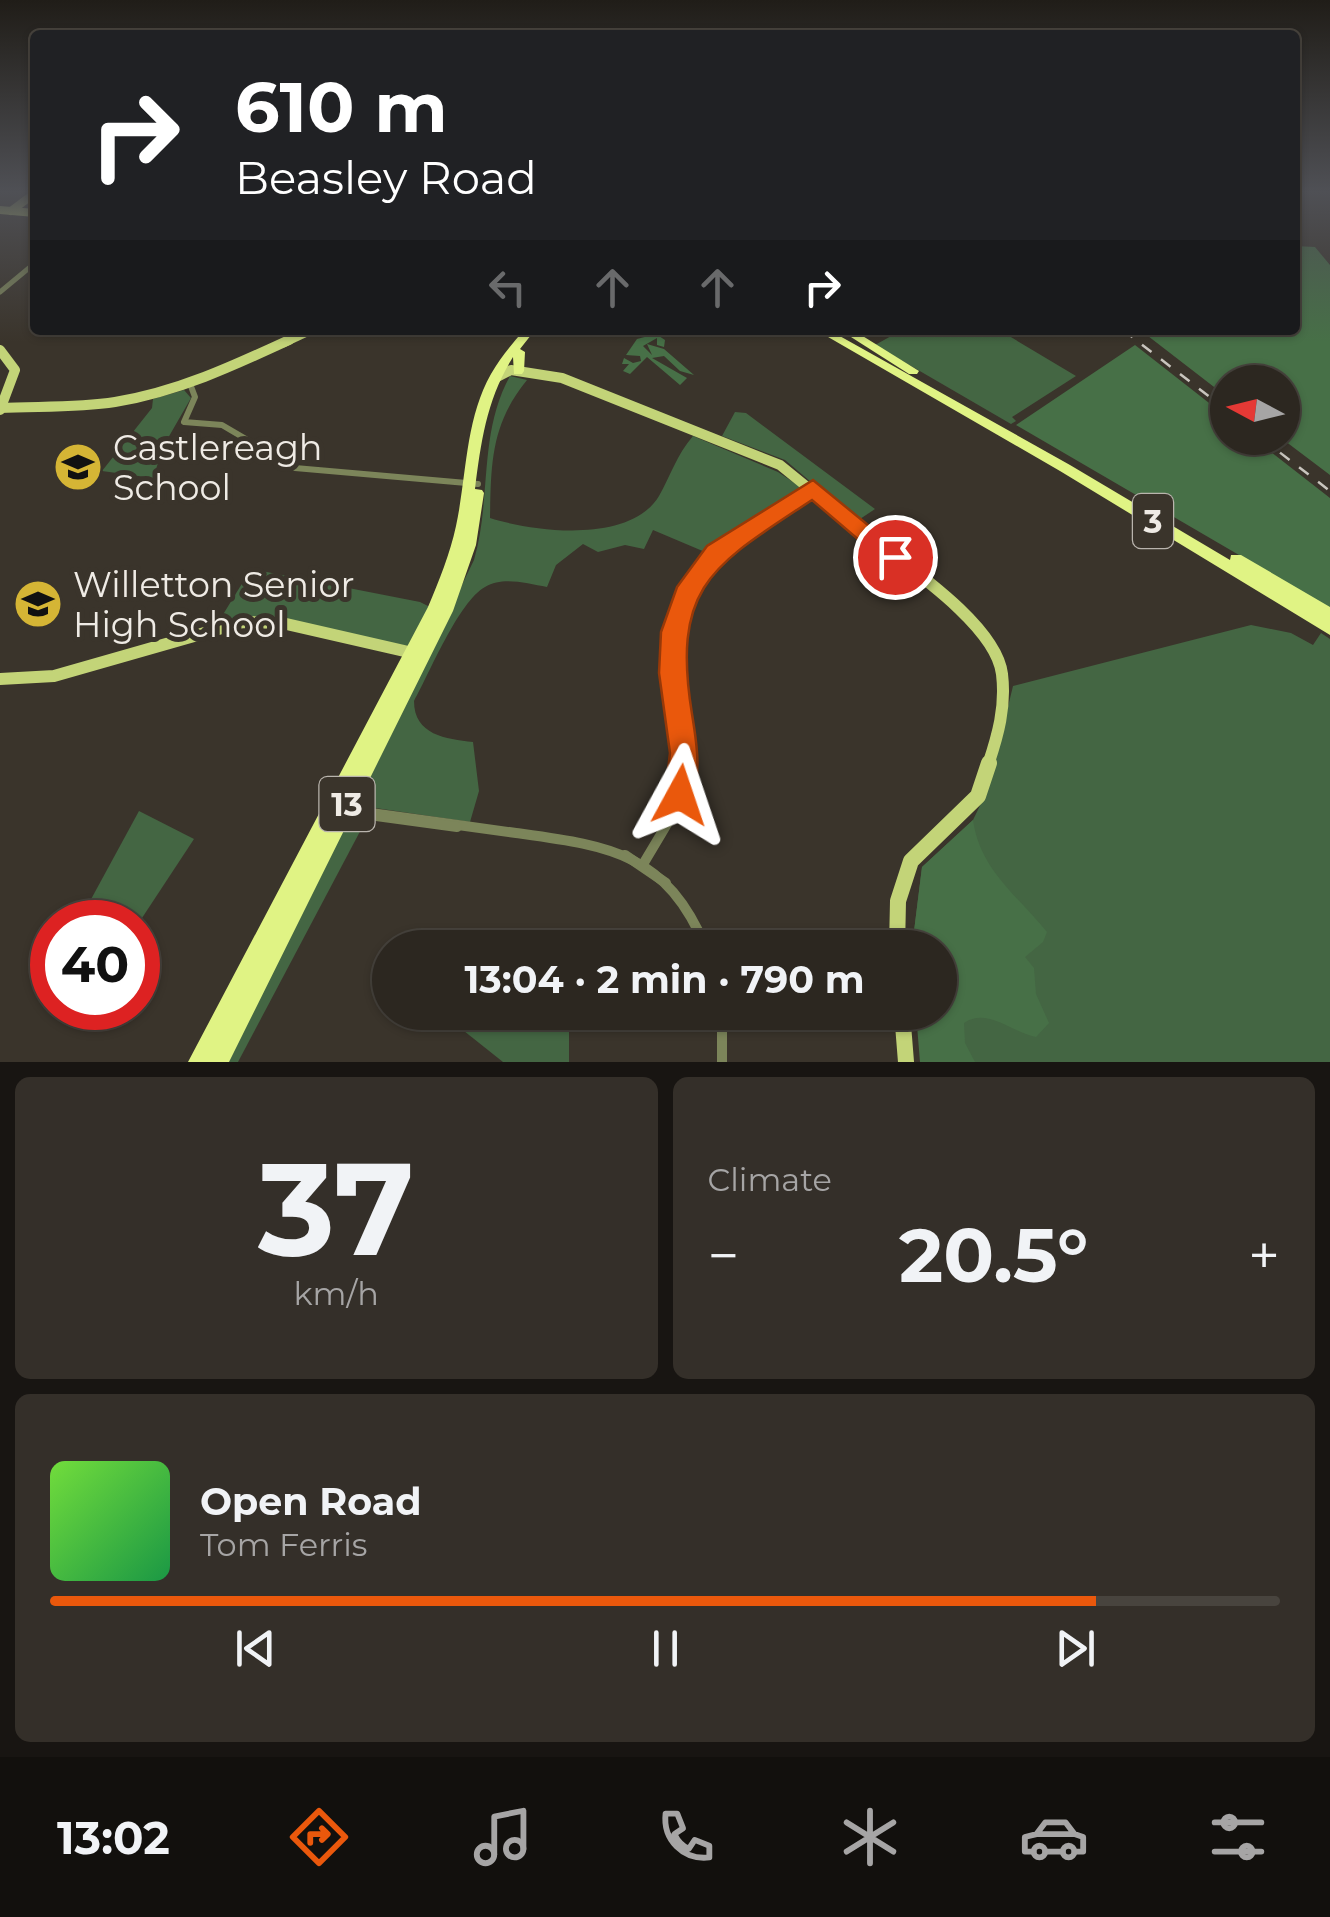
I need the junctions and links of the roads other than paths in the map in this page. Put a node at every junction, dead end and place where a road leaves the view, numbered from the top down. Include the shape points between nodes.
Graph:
1 (30, 267) edge
2 (0, 292) edge
3 (297, 335) edge
4 (527, 335) edge
5 (535, 335) edge
6 (824, 335) edge
7 (830, 335) edge
8 (843, 335) edge
9 (852, 335) edge
10 (0, 350) edge
11 (888, 367) junction
12 (509, 368) junction
13 (189, 382) junction
14 (486, 392) joint
15 (948, 392) junction
16 (1, 406) edge
17 (471, 483) junction
18 (814, 490) junction
19 (1330, 615) edge
20 (1330, 628) edge
21 (420, 655) junction
22 (0, 679) edge
23 (340, 805) junction
24 (646, 866) junction
25 (698, 930) edge
26 (895, 930) edge
27 (722, 1030) edge
28 (901, 1030) edge
29 (199, 1062) edge
30 (217, 1062) edge
31 (722, 1062) edge
32 (904, 1062) edge

1 - 2 street
3 - 13 main road
4 - 12 highway, 13
5 - 12 highway
6 - 11 highway
7 - 11 highway, 3
8 - 15 highway, 3
9 - 15 highway
10 - 16 main road via 13,360 15,380
11 - 20 highway, 3
12 - 14 highway, 13
12 - 17 highway, 13 via 486,418
12 - 18 main road via 564,381 780,465
13 - 16 main road via 103,404
13 - 17 street via 195,400 184,422 222,425 295,468
14 - 17 highway, 13 via 474,428
15 - 19 highway, 3
17 - 21 highway, 13 via 469,545
18 - 24 street via 712,557 689,587 675,623 672,665 684,775 675,813
18 - 26 main road via 973,627 1001,684 1000,712 972,796 916,844 901,870
21 - 22 main road via 282,623 243,622 54,676
21 - 23 highway, 13
23 - 24 street via 380,820 602,844
23 - 29 highway, 13
23 - 30 highway, 13
24 - 25 street
27 - 31 street
28 - 32 main road

